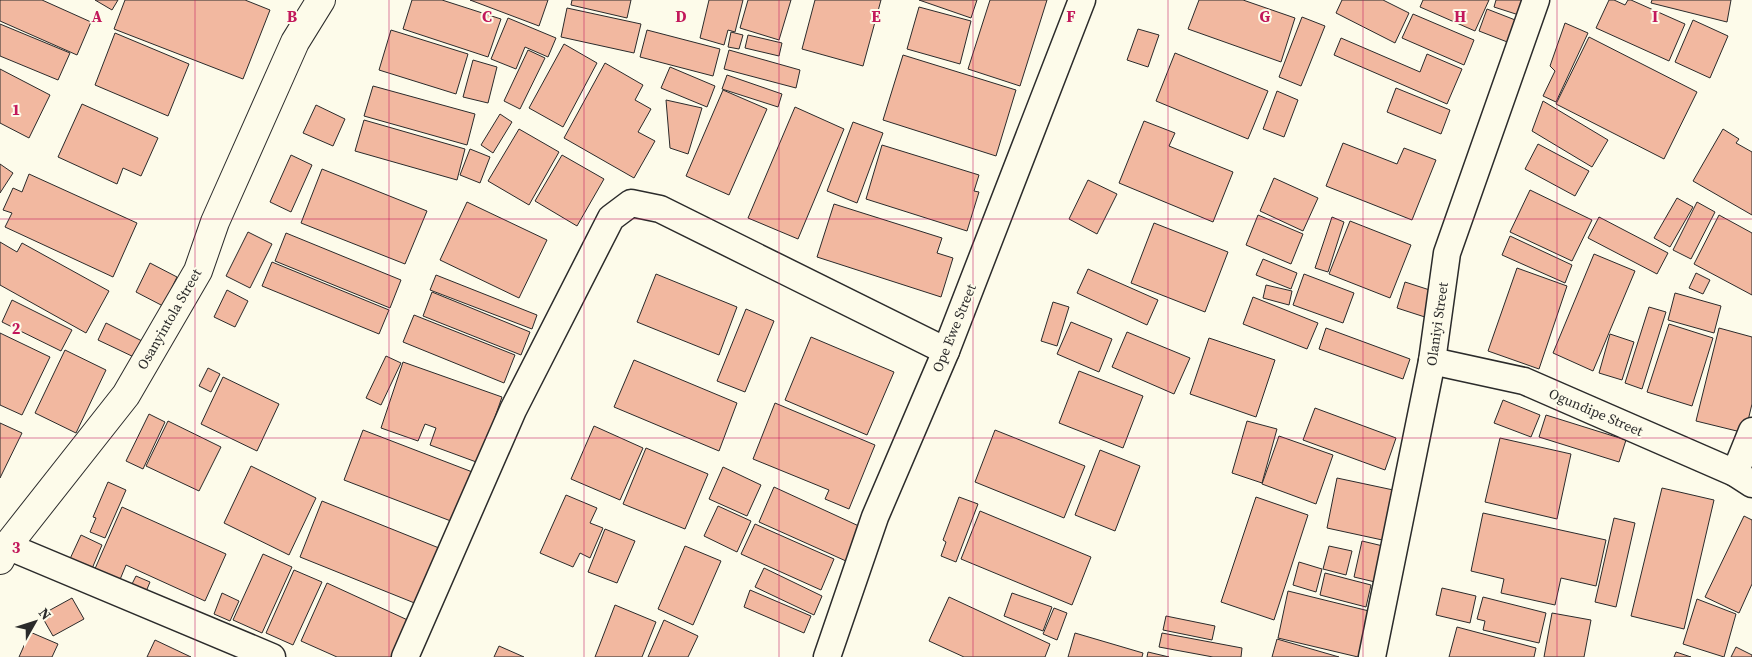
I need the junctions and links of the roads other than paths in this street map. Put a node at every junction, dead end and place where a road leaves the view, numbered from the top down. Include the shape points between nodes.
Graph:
1 (321, 0) edge
2 (1082, 0) edge
3 (1536, 0) edge
4 (946, 350) junction
5 (1432, 361) junction
6 (1752, 431) edge
7 (1744, 479) edge
8 (3, 553) edge
9 (272, 657) edge
10 (405, 657) edge
11 (828, 657) edge
12 (1372, 657) edge

1 - 8 street, Osanyintola Street via 295,42 215,222 198,271 126,395
2 - 4 street, Ope Ewe Street
3 - 5 street, Olaniyi Street via 1447,253
4 - 10 street via 660,209 631,203 611,218 513,410
4 - 11 street, Ope Ewe Street via 874,517
5 - 7 street, Ogundipe Street via 1524,381
5 - 12 street, Olaniyi Street
6 - 7 street
8 - 9 street

